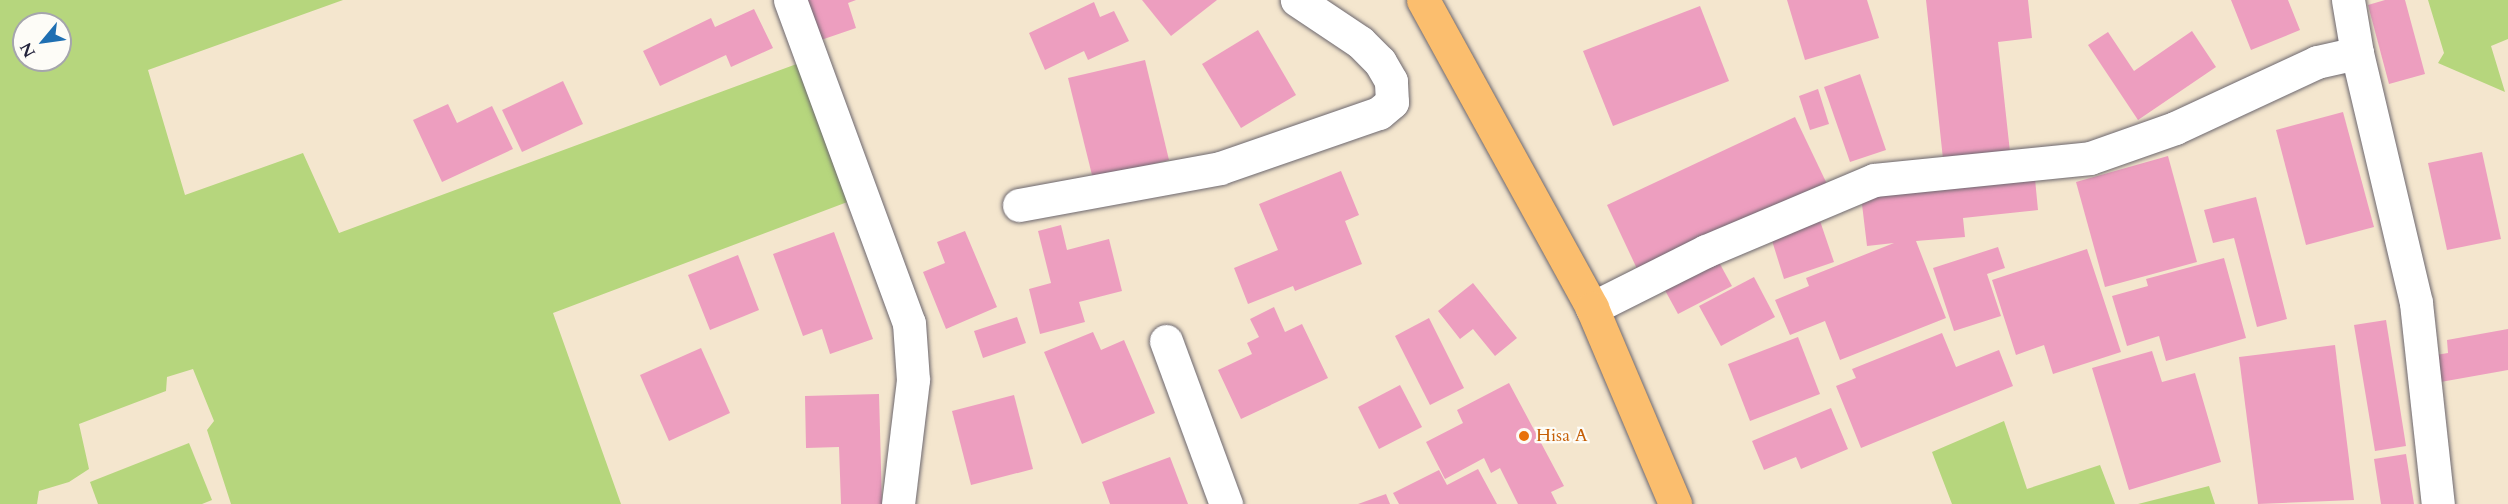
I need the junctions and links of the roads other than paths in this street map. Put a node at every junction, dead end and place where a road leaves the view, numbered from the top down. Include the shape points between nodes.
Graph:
1 (790, 0) edge
2 (1297, 0) edge
3 (1423, 0) edge
4 (2348, 0) edge
5 (2357, 53) junction
6 (1019, 205) dead end
7 (1592, 308) junction
8 (1166, 341) dead end
9 (898, 504) edge
10 (1226, 504) edge
11 (1675, 504) edge
12 (2438, 504) edge

1 - 9 street via 909,323 913,380
2 - 6 street via 1360,42 1380,62 1390,81 1392,102 1379,113 1220,168
3 - 7 main road
4 - 5 street
5 - 7 street via 2317,63 2175,128 2090,158 1874,180 1706,251
5 - 12 street via 2416,303
7 - 11 main road
8 - 10 street

